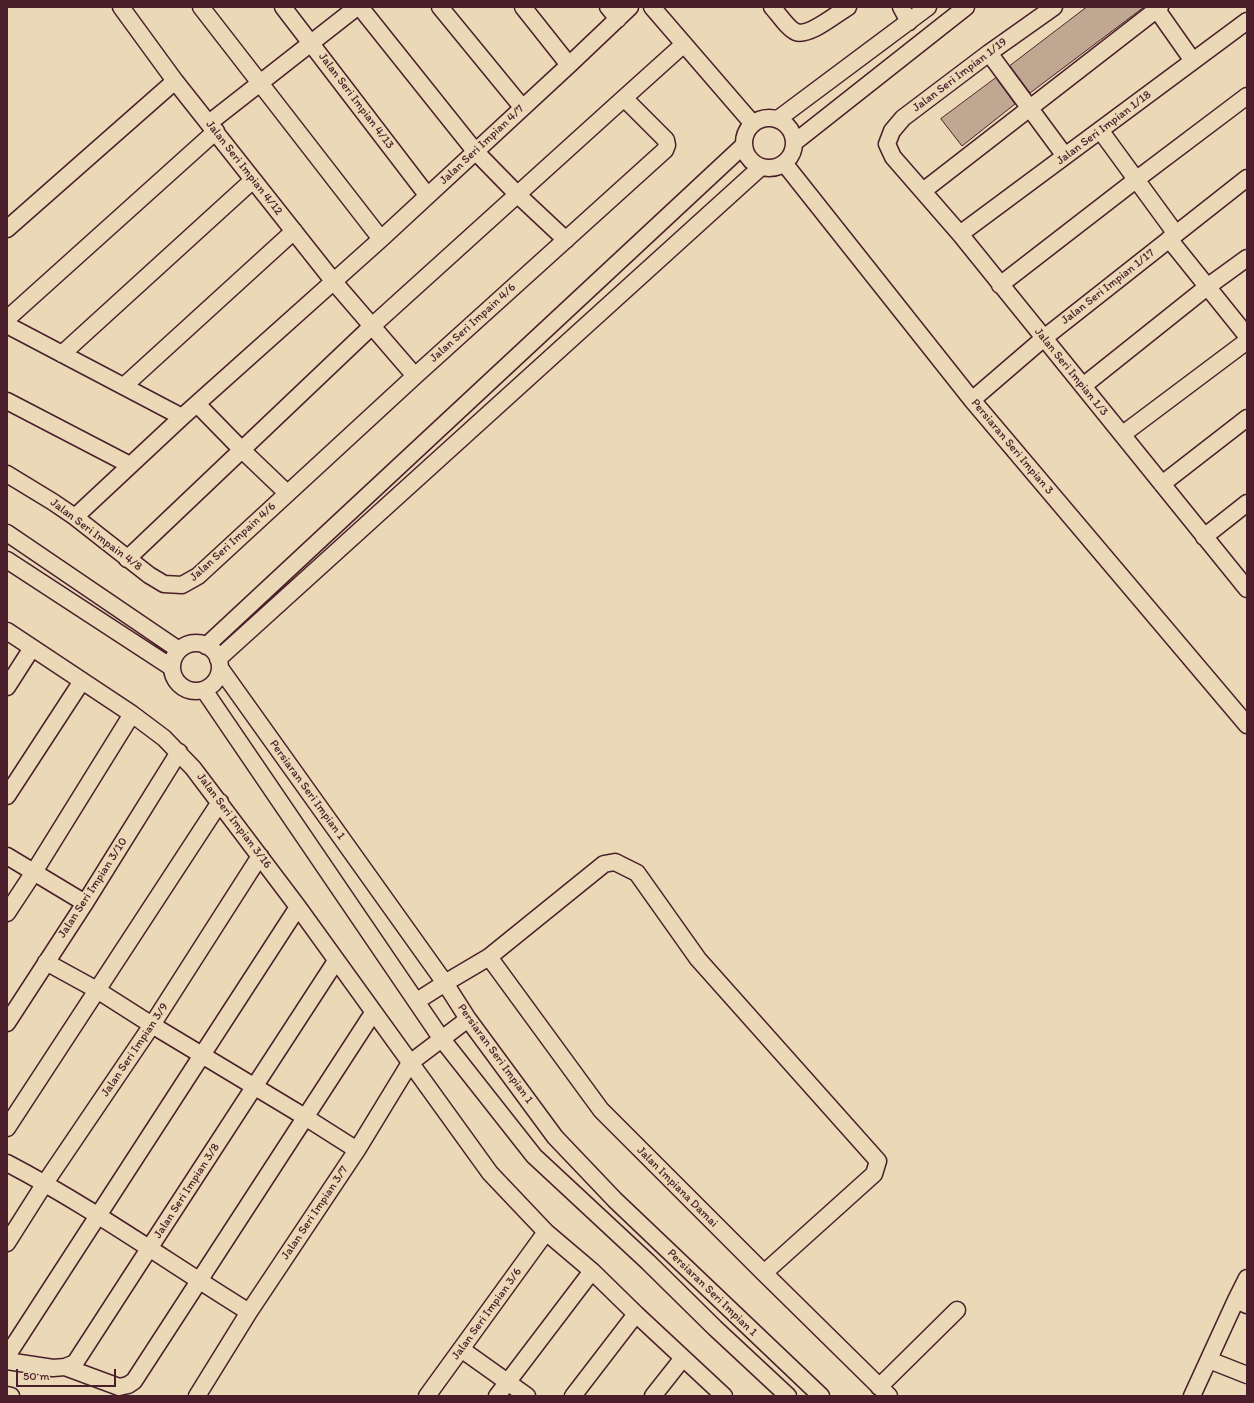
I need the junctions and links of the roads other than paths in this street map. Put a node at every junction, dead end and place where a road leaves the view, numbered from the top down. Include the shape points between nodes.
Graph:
1 (121, 7) edge
2 (201, 7) edge
3 (283, 7) edge
4 (358, 7) edge
5 (440, 7) edge
6 (523, 7) edge
7 (630, 7) edge
8 (652, 7) edge
9 (772, 7) edge
10 (848, 7) edge
11 (901, 7) edge
12 (928, 7) edge
13 (966, 7) edge
14 (1054, 7) edge
15 (1157, 8) edge
16 (613, 13) edge
17 (909, 22) junction
18 (1245, 29) edge
19 (312, 43) junction
20 (684, 44) junction
21 (989, 53) junction
22 (1193, 61) junction
23 (569, 65) junction
24 (176, 81) junction
25 (261, 82) junction
26 (1247, 96) edge
27 (624, 98) junction
28 (522, 107) junction
29 (1030, 108) junction
30 (778, 120) junction
31 (753, 124) junction
32 (212, 127) junction
33 (1100, 130) junction
34 (794, 142) junction
35 (744, 145) junction
36 (476, 151) junction
37 (1065, 156) junction
38 (893, 157) joint
39 (784, 163) junction
40 (761, 167) junction
41 (1247, 178) edge
42 (1137, 179) junction
43 (253, 180) junction
44 (923, 191) junction
45 (428, 195) junction
46 (518, 195) junction
47 (7, 229) edge
48 (294, 231) junction
49 (960, 234) junction
50 (1173, 237) junction
51 (381, 239) junction
52 (566, 240) junction
53 (1247, 258) edge
54 (334, 282) junction
55 (1000, 285) junction
56 (1208, 287) junction
57 (7, 319) edge
58 (7, 325) edge
59 (371, 327) junction
60 (1044, 338) junction
61 (1246, 344) edge
62 (62, 354) junction
63 (415, 376) junction
64 (124, 386) junction
65 (1083, 386) junction
66 (972, 400) junction
67 (7, 401) edge
68 (197, 404) junction
69 (182, 417) junction
70 (1247, 418) edge
71 (1123, 434) junction
72 (241, 449) junction
73 (130, 465) junction
74 (7, 474) edge
75 (1162, 484) junction
76 (287, 493) junction
77 (1247, 503) edge
78 (75, 517) junction
79 (7, 533) edge
80 (1204, 537) junction
81 (127, 559) junction
82 (7, 560) edge
83 (164, 584) joint
84 (1247, 588) edge
85 (7, 631) edge
86 (206, 646) junction
87 (32, 648) junction
88 (179, 650) junction
89 (219, 664) junction
90 (171, 666) junction
91 (82, 681) junction
92 (7, 687) edge
93 (204, 690) junction
94 (132, 714) junction
95 (1247, 725) edge
96 (179, 752) junction
97 (7, 796) edge
98 (220, 802) junction
99 (7, 856) edge
100 (260, 856) junction
101 (34, 872) junction
102 (85, 903) junction
103 (298, 907) junction
104 (7, 913) edge
105 (489, 956) junction
106 (336, 961) junction
107 (46, 962) junction
108 (445, 983) junction
109 (97, 990) junction
110 (417, 1002) junction
111 (373, 1013) junction
112 (468, 1019) junction
113 (7, 1023) edge
114 (152, 1025) junction
115 (442, 1038) junction
116 (203, 1055) junction
117 (410, 1063) junction
118 (254, 1086) junction
119 (305, 1117) junction
120 (7, 1128) edge
121 (357, 1150) junction
122 (7, 1163) edge
123 (45, 1183) junction
124 (98, 1215) junction
125 (546, 1232) junction
126 (7, 1243) edge
127 (150, 1249) junction
128 (592, 1271) junction
129 (764, 1273) junction
130 (1247, 1278) edge
131 (199, 1280) junction
132 (1242, 1303) edge
133 (957, 1310) dead end
134 (249, 1312) junction
135 (636, 1314) junction
136 (461, 1349) junction
137 (7, 1356) edge
138 (683, 1358) junction
139 (1209, 1360) junction
140 (7, 1361) edge
141 (65, 1367) junction
142 (1247, 1375) edge
143 (507, 1382) junction
144 (884, 1391) edge
145 (7, 1395) edge
146 (11, 1396) edge
147 (197, 1396) edge
148 (426, 1396) edge
149 (497, 1396) edge
150 (527, 1396) edge
151 (574, 1396) edge
152 (653, 1396) edge
153 (724, 1396) edge
154 (788, 1396) edge
155 (821, 1396) edge
156 (1192, 1396) edge

1 - 24 street, Jalan Seri Impian 4/12
2 - 25 street
3 - 19 street, Jalan Seri Impian 4/13
4 - 19 street
4 - 36 street
5 - 28 street
6 - 23 street
7 - 16 street, Jalan Seri Impian 4/7
8 - 20 street
9 - 10 street via 795,32 803,33
11 - 17 street
12 - 17 street
13 - 34 street
14 - 21 street, Jalan Seri Impian 1/19
15 - 22 street
15 - 29 street
16 - 23 street, Jalan Seri Impian 4/7
17 - 30 street
18 - 22 street, Jalan Seri Impian 1/18
19 - 25 street
19 - 45 street, Jalan Seri Impian 4/13
20 - 27 street
20 - 31 street
21 - 29 street
21 - 38 street, Jalan Seri Impian 1/19 via 902,118 892,131 887,144
22 - 33 street, Jalan Seri Impian 1/18
23 - 28 street, Jalan Seri Impian 4/7
24 - 32 street, Jalan Seri Impian 4/12
24 - 47 street
25 - 32 street
25 - 51 street
26 - 42 street
27 - 46 street
27 - 52 street, Jalan Seri Impain 4/6 via 666,140 667,145
28 - 36 street, Jalan Seri Impian 4/7
29 - 37 street
29 - 44 street
30 - 31 street via 764,118
30 - 34 street via 786,124 792,132
31 - 35 street via 745,137
32 - 43 street, Jalan Seri Impian 4/12
32 - 57 street
33 - 37 street, Jalan Seri Impian 1/18
33 - 42 street
34 - 39 street via 790,157
35 - 40 street via 753,162
35 - 86 street
36 - 45 street, Jalan Seri Impian 4/7
36 - 46 street
37 - 49 street, Jalan Seri Impian 1/18
38 - 44 street, Jalan Seri Impian 1/3
39 - 40 street via 773,168
39 - 66 street, Persiaran Seri Impian 3
40 - 89 street
41 - 50 street, Jalan Seri Impian 1/17
42 - 50 street
42 - 55 street
43 - 48 street, Jalan Seri Impian 4/12
43 - 62 street
44 - 49 street, Jalan Seri Impian 1/3
45 - 51 street, Jalan Seri Impian 4/7
46 - 52 street
46 - 59 street
48 - 54 street, Jalan Seri Impian 4/12
48 - 64 street
49 - 55 street, Jalan Seri Impian 1/3
50 - 56 street
50 - 60 street, Jalan Seri Impian 1/17
51 - 54 street, Jalan Seri Impian 4/7
52 - 63 street, Jalan Seri Impain 4/6
53 - 56 street
54 - 59 street, Jalan Seri Impian 4/12
54 - 68 street, Jalan Seri Impian 4/7
55 - 60 street, Jalan Seri Impian 1/3
56 - 61 street
56 - 65 street
58 - 62 street
59 - 63 street, Jalan Seri Impian 4/12
59 - 72 street
60 - 65 street, Jalan Seri Impian 1/3
60 - 66 street, Jalan Seri Impian 1/17
61 - 71 street
62 - 64 street
63 - 76 street, Jalan Seri Impain 4/6
64 - 69 street
65 - 71 street, Jalan Seri Impian 1/3
66 - 95 street, Persiaran Seri Impian 3
67 - 73 street
68 - 69 street, Jalan Seri Impian 4/7
68 - 72 street
69 - 73 street, Jalan Seri Impian 4/7
70 - 75 street
71 - 75 street, Jalan Seri Impian 1/3
72 - 76 street
72 - 81 street
73 - 78 street, Jalan Seri Impian 4/7
74 - 78 street, Jalan Seri Impain 4/8
75 - 80 street, Jalan Seri Impian 1/3
76 - 83 street, Jalan Seri Impain 4/6 via 198,576 182,585
77 - 80 street
78 - 81 street, Jalan Seri Impain 4/8
79 - 88 street
80 - 84 street, Jalan Seri Impian 1/3
81 - 83 street, Jalan Seri Impain 4/8
82 - 90 street
85 - 87 street, Jalan Seri Impian 3/16
86 - 88 street via 196,643
86 - 89 street via 214,651
87 - 91 street, Jalan Seri Impian 3/16
87 - 92 street
88 - 90 street via 173,657
89 - 93 street via 218,678
89 - 108 street, Persiaran Seri Impian 1
90 - 93 street via 178,684 195,692
91 - 94 street, Jalan Seri Impian 3/16
91 - 97 street
93 - 110 street, Persiaran Seri Impian 1
94 - 96 street, Jalan Seri Impian 3/16
94 - 101 street
96 - 98 street, Jalan Seri Impian 3/16
96 - 102 street, Jalan Seri Impian 3/10
98 - 100 street, Jalan Seri Impian 3/16
98 - 109 street
99 - 101 street
100 - 103 street, Jalan Seri Impian 3/16
100 - 114 street, Jalan Seri Impian 3/9
101 - 102 street
101 - 104 street
102 - 107 street, Jalan Seri Impian 3/10
103 - 106 street, Jalan Seri Impian 3/16
103 - 116 street
105 - 108 street
105 - 129 street, Jalan Impiana Damai via 601,1110
105 - 129 street via 604,864 616,862 637,873 698,959 878,1161 874,1174
106 - 111 street, Jalan Seri Impian 3/16
106 - 118 street, Jalan Seri Impian 3/8
107 - 109 street
107 - 113 street, Jalan Seri Impian 3/10
108 - 110 street
108 - 112 street, Persiaran Seri Impian 1
109 - 114 street
109 - 120 street
110 - 115 street, Persiaran Seri Impian 1
111 - 117 street, Jalan Seri Impian 3/16
111 - 119 street
112 - 115 street, Jalan Seri Impian 3/7
112 - 155 street, Persiaran Seri Impian 1 via 555,1137 615,1200
114 - 116 street
114 - 123 street, Jalan Seri Impian 3/9
115 - 117 street, Jalan Seri Impian 3/7
115 - 154 street, Persiaran Seri Impian 1 via 534,1156
116 - 118 street
116 - 124 street
117 - 121 street, Jalan Seri Impian 3/7
117 - 125 street, Jalan Seri Impian 3/16 via 490,1173
118 - 119 street
118 - 127 street, Jalan Seri Impian 3/8
119 - 121 street
119 - 131 street
121 - 134 street, Jalan Seri Impian 3/7
122 - 123 street
123 - 124 street
123 - 126 street, Jalan Seri Impian 3/9
124 - 127 street
124 - 137 street
125 - 128 street, Jalan Seri Impian 3/16
125 - 136 street, Jalan Seri Impian 3/6
127 - 131 street
127 - 141 street, Jalan Seri Impian 3/8 via 75,1363
128 - 135 street, Jalan Seri Impian 3/16
128 - 143 street
129 - 144 street, Jalan Impiana Damai
130 - 132 street
131 - 134 street
131 - 141 street via 134,1381 128,1385 119,1387
132 - 139 street
133 - 144 street
134 - 147 street, Jalan Seri Impian 3/7
135 - 138 street, Jalan Seri Impian 3/16
135 - 151 street
136 - 143 street
136 - 148 street, Jalan Seri Impian 3/6
138 - 152 street
138 - 153 street, Jalan Seri Impian 3/16
139 - 142 street
139 - 156 street
140 - 141 street via 53,1368
143 - 149 street
143 - 150 street
145 - 146 street

